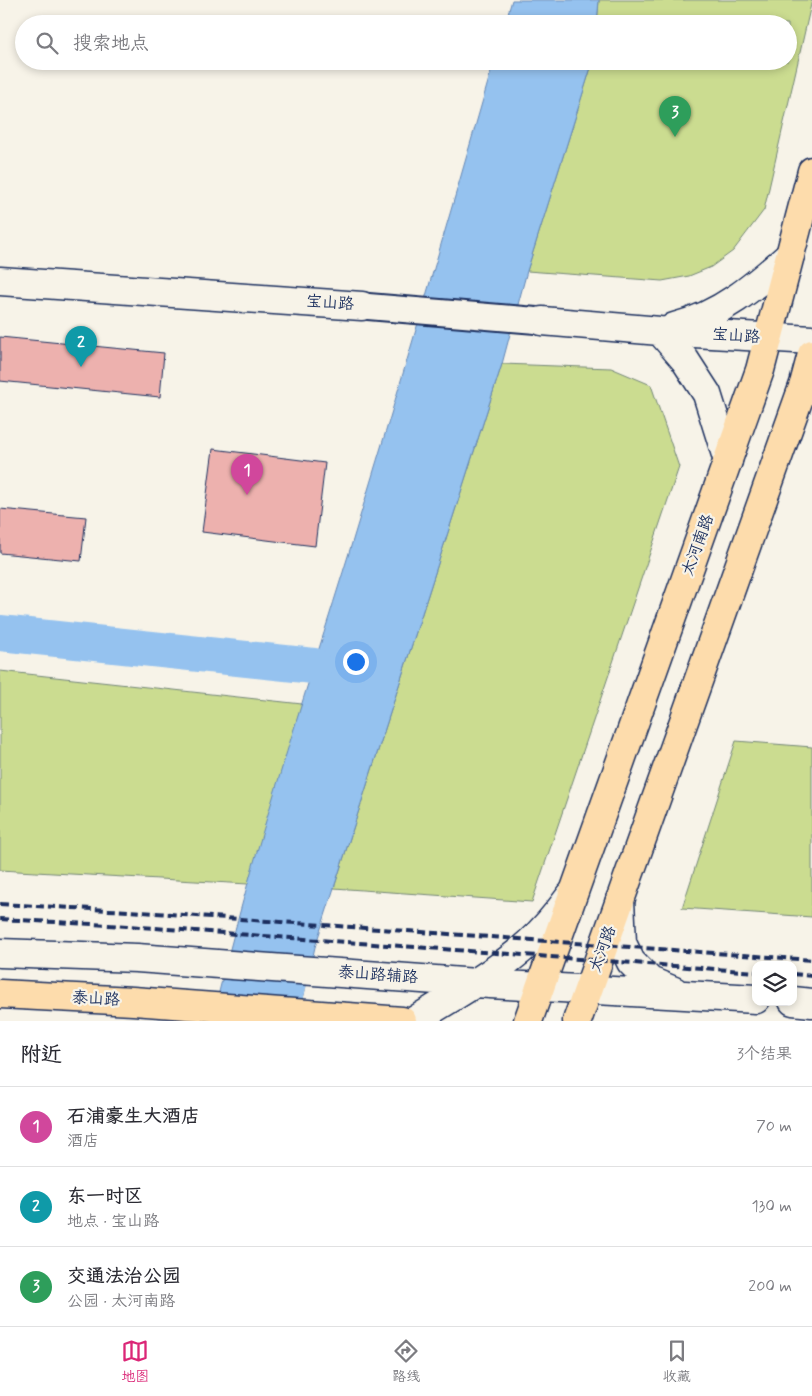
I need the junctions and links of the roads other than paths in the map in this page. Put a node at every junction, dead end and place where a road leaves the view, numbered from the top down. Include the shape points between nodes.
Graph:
1 (812, 171) edge
2 (790, 255) junction
3 (0, 281) edge
4 (362, 306) joint
5 (542, 321) joint
6 (660, 331) junction
7 (769, 338) junction
8 (812, 340) edge
9 (812, 354) edge
10 (728, 461) junction
11 (624, 888) junction
12 (571, 902) junction
13 (0, 953) edge
14 (475, 982) junction
15 (540, 986) junction
16 (588, 989) junction
17 (0, 994) edge
18 (682, 994) junction
19 (752, 999) edge
20 (797, 1002) edge
21 (812, 1003) edge
22 (402, 1021) edge
23 (414, 1021) edge
24 (528, 1021) edge
25 (577, 1021) edge

1 - 2 main road, 太河南路
2 - 6 street via 761,281 716,311 690,323
2 - 7 main road, 太河南路
3 - 4 street, 宝山路
4 - 5 street, 宝山路
5 - 6 street, 宝山路
6 - 7 street, 宝山路
6 - 10 street via 685,360 707,394
7 - 8 street, 宝山路
7 - 10 main road, 太河南路
9 - 11 main road
10 - 12 main road, 太河南路
11 - 16 main road, 太河路
11 - 18 street via 622,942 632,962 650,981
12 - 14 street via 528,944
12 - 15 main road
13 - 14 street, 泰山路辅路 via 137,958
14 - 15 street, 泰山路辅路
14 - 23 street
15 - 16 street, 泰山路辅路
15 - 24 main road
16 - 18 street, 泰山路辅路
16 - 25 main road, 太河路
17 - 22 main road, 泰山路
18 - 19 street, 泰山路辅路
20 - 21 street

